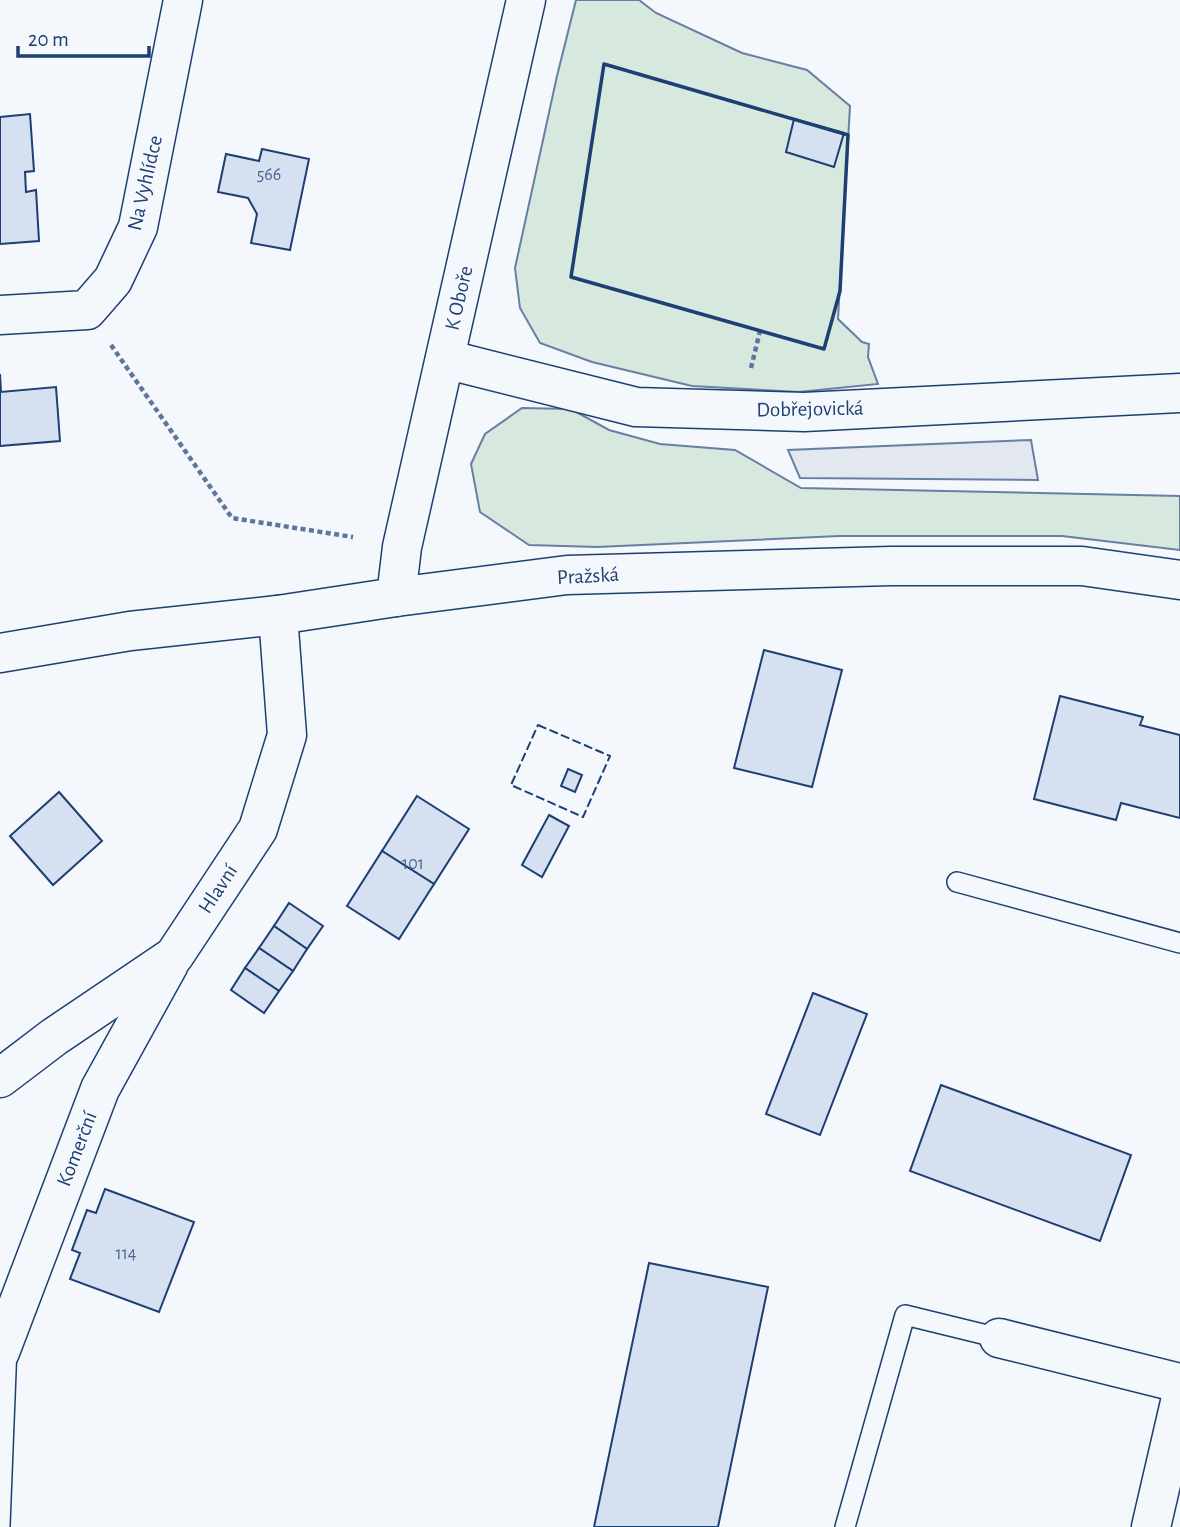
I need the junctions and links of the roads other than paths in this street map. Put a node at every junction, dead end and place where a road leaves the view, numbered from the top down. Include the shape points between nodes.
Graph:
1 (183, 0) edge
2 (526, 0) edge
3 (0, 315) edge
4 (445, 359) junction
5 (1180, 393) edge
6 (1180, 580) edge
7 (396, 597) junction
8 (278, 615) junction
9 (0, 653) edge
10 (957, 882) dead end
11 (1180, 943) edge
12 (174, 956) junction
13 (0, 1077) edge
14 (999, 1338) joint
15 (4, 1341) edge
16 (1180, 1383) edge
17 (1180, 1402) edge
18 (0, 1525) edge
19 (845, 1527) edge
20 (1151, 1527) edge

1 - 3 street, Na Vyhlídce via 138,227 113,280 87,310
2 - 4 street, K Oboře
4 - 5 street, Dobřejovická via 636,407 804,412
4 - 7 street, K Oboře via 402,547
6 - 7 street, Pražská via 1082,566 891,566 567,575
7 - 8 street, Pražská
8 - 9 street, Pražská via 130,631
8 - 12 street, Hlavní via 287,736 257,829
10 - 11 lane
12 - 13 street, Hlavní
12 - 15 street, Komerční via 100,1089
14 - 16 street
14 - 19 lane via 905,1315
15 - 18 lane
17 - 20 street

